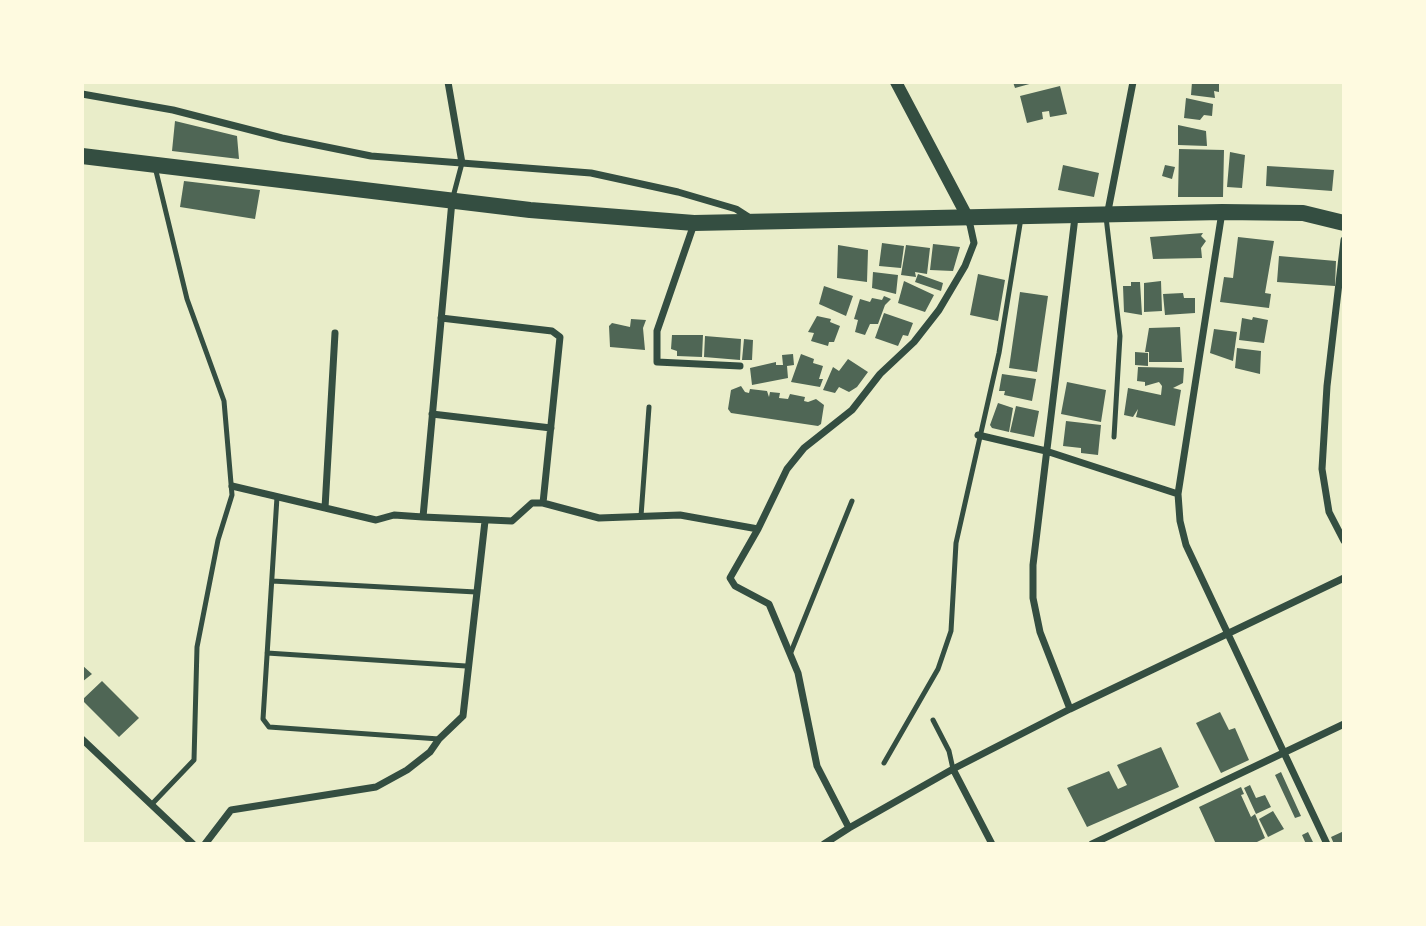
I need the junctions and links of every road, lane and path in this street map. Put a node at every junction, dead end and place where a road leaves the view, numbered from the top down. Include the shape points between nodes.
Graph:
1 (448, 82) edge
2 (896, 82) edge
3 (1133, 82) edge
4 (82, 94) edge
5 (82, 156) edge
6 (463, 163) junction
7 (154, 164) junction
8 (452, 200) junction
9 (1222, 212) junction
10 (1106, 216) junction
11 (1075, 217) junction
12 (1021, 218) junction
13 (969, 220) junction
14 (694, 223) junction
15 (759, 223) junction
16 (1344, 223) edge
17 (1344, 240) edge
18 (441, 318) junction
19 (335, 333) dead end
20 (740, 366) dead end
21 (649, 407) dead end
22 (432, 414) junction
23 (551, 428) junction
24 (978, 435) junction
25 (1114, 437) dead end
26 (1046, 451) junction
27 (232, 486) junction
28 (1178, 494) junction
29 (277, 497) junction
30 (852, 501) dead end
31 (543, 502) junction
32 (325, 508) junction
33 (641, 516) junction
34 (424, 517) junction
35 (485, 521) junction
36 (758, 529) junction
37 (1344, 541) edge
38 (1344, 578) edge
39 (272, 581) junction
40 (476, 592) junction
41 (1228, 633) junction
42 (790, 652) junction
43 (267, 653) junction
44 (466, 666) junction
45 (1070, 709) junction
46 (933, 720) dead end
47 (1344, 724) edge
48 (82, 739) edge
49 (439, 739) junction
50 (1283, 753) junction
51 (884, 762) dead end
52 (953, 769) junction
53 (152, 804) junction
54 (849, 828) junction
55 (193, 844) edge
56 (205, 844) edge
57 (824, 844) edge
58 (992, 844) edge
59 (1092, 844) edge
60 (1327, 844) edge

1 - 6 street
2 - 13 street
3 - 10 street
4 - 6 street via 173,110 370,156
5 - 7 highway
6 - 8 lane
6 - 15 street via 591,173 736,209
7 - 8 highway
7 - 27 lane via 187,299 224,401
8 - 14 highway
8 - 18 street
9 - 10 highway
9 - 16 highway via 1303,213
9 - 28 street
10 - 11 highway
10 - 25 lane via 1120,336
11 - 12 highway
11 - 26 street
12 - 13 highway
12 - 24 lane via 1009,300
13 - 15 highway
13 - 36 street via 974,243 939,310 852,410 803,448 787,469
14 - 15 highway
14 - 20 street via 657,331 657,362
17 - 37 street via 1326,386 1322,470 1329,512
18 - 22 street
18 - 23 street via 552,331 560,337
19 - 32 street
21 - 33 lane
22 - 23 street
22 - 34 street
23 - 31 street
24 - 26 street
24 - 51 lane via 956,542 951,631 938,669
26 - 28 street
26 - 45 street via 1032,565 1033,597 1040,632
27 - 29 street
27 - 53 lane via 197,647 194,760
28 - 41 street via 1186,545
29 - 32 street
29 - 39 lane
30 - 42 lane
31 - 33 street via 599,518
31 - 35 street via 532,503 512,520
32 - 34 street via 376,520 394,515
33 - 36 street via 680,515
34 - 35 street
35 - 40 street
36 - 42 street via 730,578 735,586 769,604
38 - 41 street
39 - 40 lane
39 - 43 lane
40 - 44 street
41 - 45 street
41 - 50 street
42 - 54 street via 799,673 817,766
43 - 44 lane
43 - 49 lane via 263,719 269,727
44 - 49 street via 463,716
45 - 52 street
46 - 52 lane
47 - 50 street
48 - 53 street
49 - 56 street via 407,770 376,787 231,810
50 - 59 street
50 - 60 street
52 - 54 street
52 - 58 street
53 - 55 street
54 - 57 street

